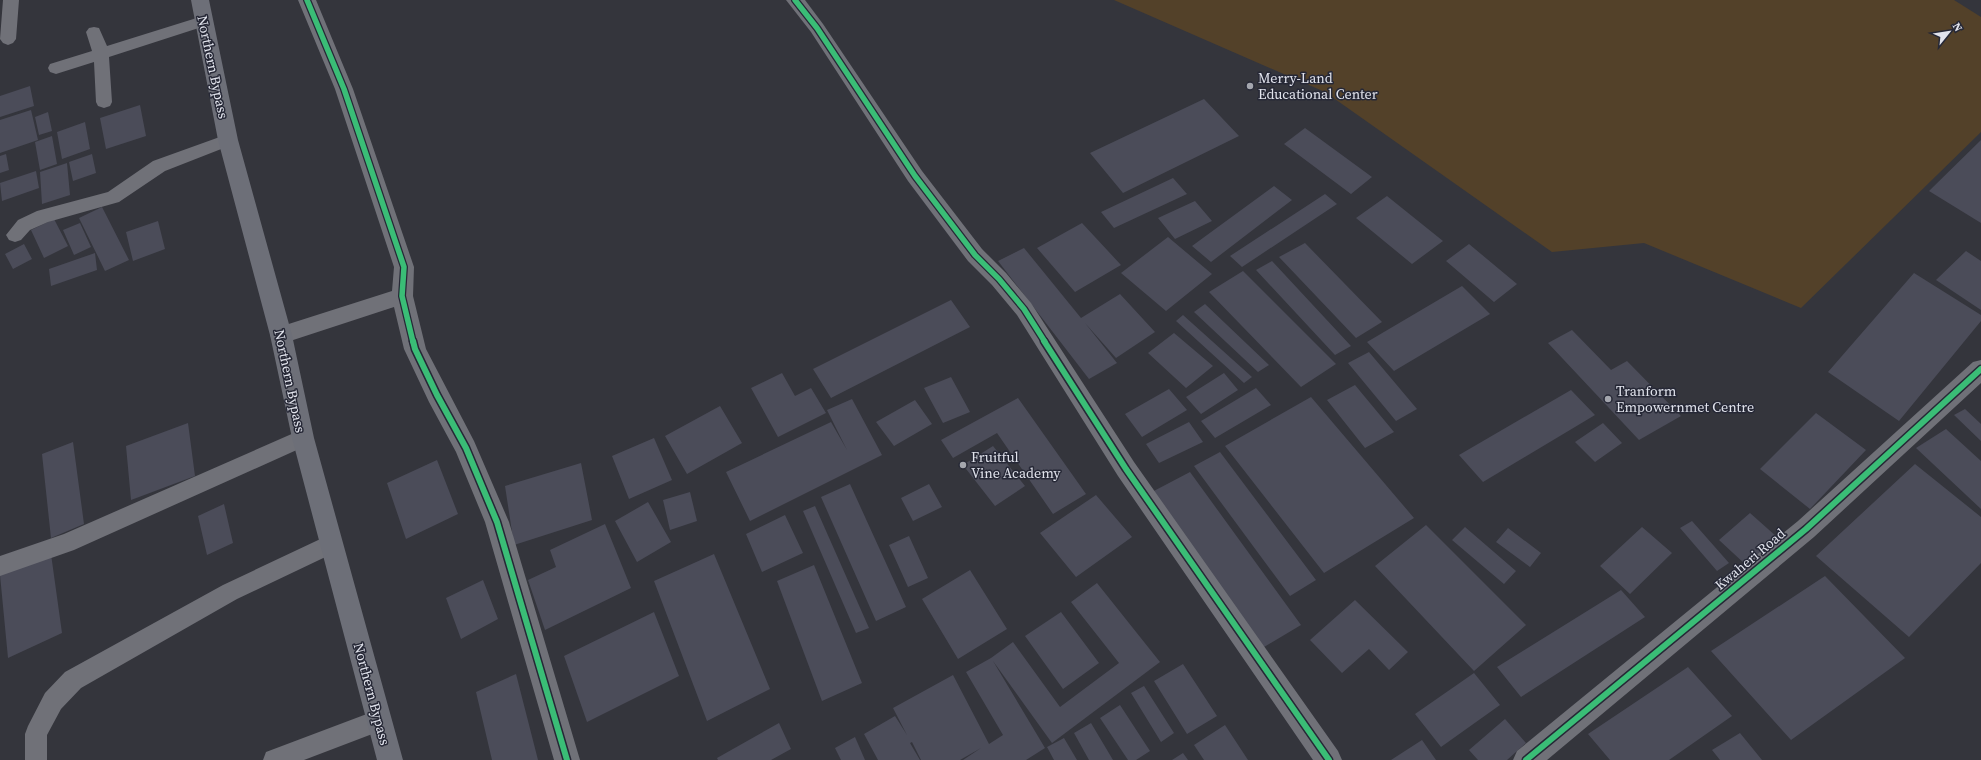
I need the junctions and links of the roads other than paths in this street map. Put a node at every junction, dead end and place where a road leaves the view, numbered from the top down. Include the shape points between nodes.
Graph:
1 (11, 0) edge
2 (307, 0) edge
3 (795, 0) edge
4 (201, 10) edge
5 (94, 32) dead end
6 (8, 38) dead end
7 (101, 53) junction
8 (56, 68) dead end
9 (104, 102) dead end
10 (228, 140) junction
11 (15, 235) dead end
12 (402, 296) junction
13 (281, 335) junction
14 (1981, 369) edge
15 (303, 438) junction
16 (331, 544) junction
17 (0, 566) edge
18 (380, 720) junction
19 (36, 760) edge
20 (274, 760) edge
21 (390, 760) edge
22 (567, 760) edge
23 (1329, 760) edge
24 (1526, 760) edge

1 - 6 lane
2 - 12 street via 344,89 404,267
3 - 23 street via 817,28 919,182 975,255 1024,309 1126,469
4 - 7 lane
4 - 10 main road, Northern Bypass
5 - 7 lane
7 - 8 lane
7 - 9 lane
10 - 11 lane via 159,166 113,197 43,216 24,225
10 - 13 main road, Northern Bypass
12 - 13 street
12 - 22 street via 415,349 436,395 466,448 496,522
13 - 15 main road, Northern Bypass
14 - 24 street, Kwaheri Road via 1806,529
15 - 16 main road, Northern Bypass
15 - 17 lane via 67,543
16 - 18 main road, Northern Bypass
16 - 19 lane via 230,592 73,680 53,701 36,734
18 - 20 lane
18 - 21 main road, Northern Bypass

